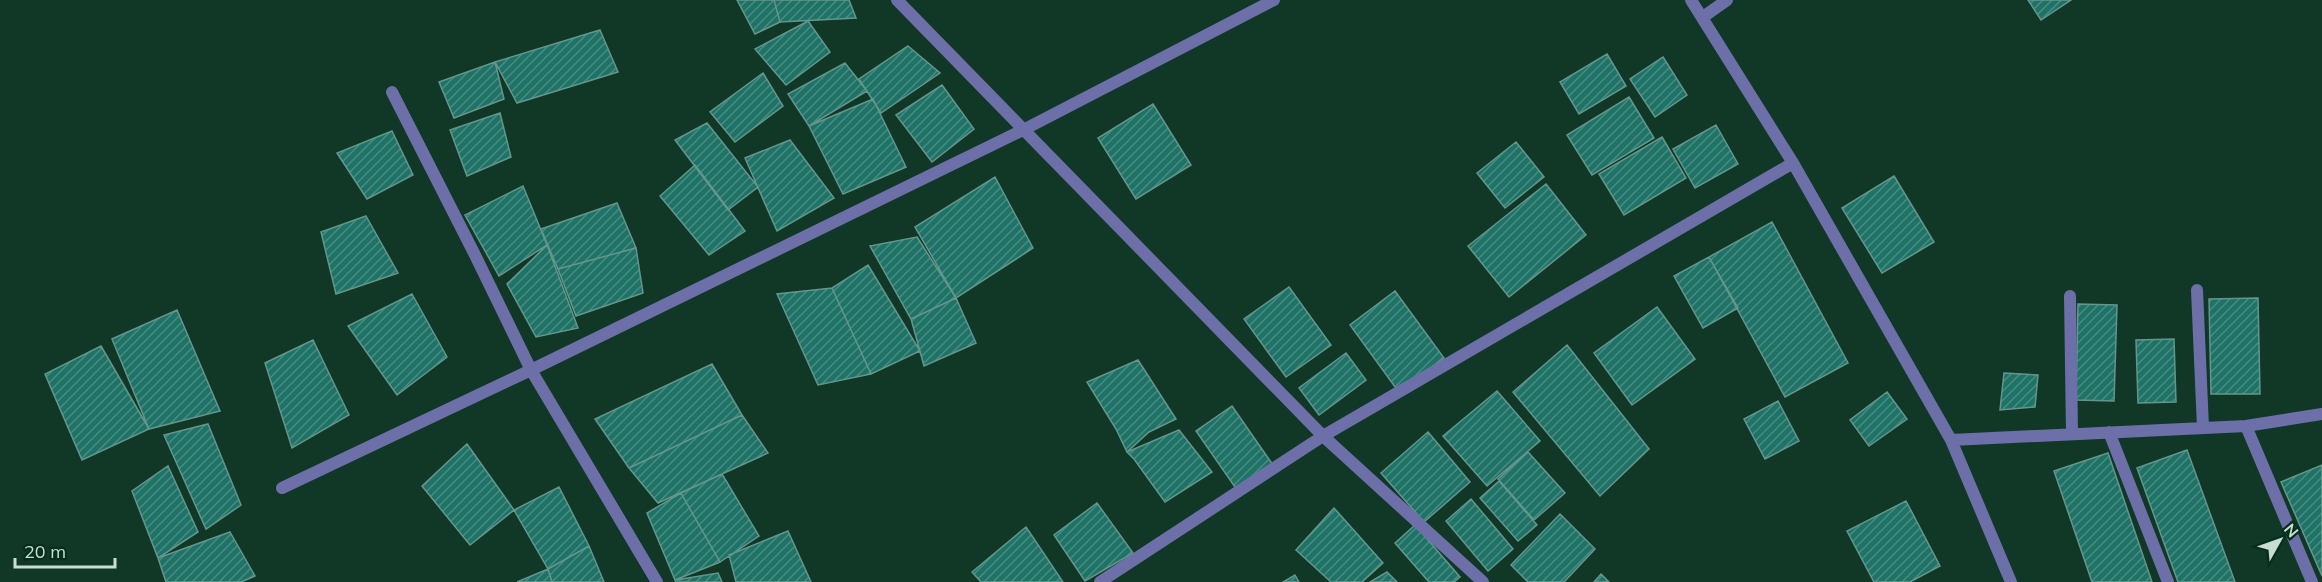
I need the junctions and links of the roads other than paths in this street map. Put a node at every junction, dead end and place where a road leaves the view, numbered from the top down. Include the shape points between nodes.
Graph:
1 (897, 0) edge
2 (1274, 0) edge
3 (1691, 0) edge
4 (1727, 0) edge
5 (1703, 17) junction
6 (392, 92) dead end
7 (1025, 129) junction
8 (1793, 163) junction
9 (2197, 290) dead end
10 (2070, 296) dead end
11 (531, 370) junction
12 (2322, 414) edge
13 (2246, 426) junction
14 (2203, 428) junction
15 (2109, 432) junction
16 (2072, 434) junction
17 (1323, 436) junction
18 (1951, 440) junction
19 (282, 488) dead end
20 (657, 582) edge
21 (1100, 582) edge
22 (1483, 582) edge
23 (2011, 582) edge
24 (2168, 582) edge
25 (2312, 582) edge

1 - 7 street
2 - 7 street
3 - 5 street
4 - 5 street
5 - 8 street
6 - 11 street
7 - 11 street
7 - 17 street
8 - 17 street
8 - 18 street
9 - 14 street
10 - 16 street
11 - 19 street
11 - 20 street
12 - 13 street
13 - 14 street
13 - 25 street
14 - 15 street
15 - 16 street
15 - 24 street
16 - 18 street
17 - 21 street
17 - 22 street
18 - 23 street

